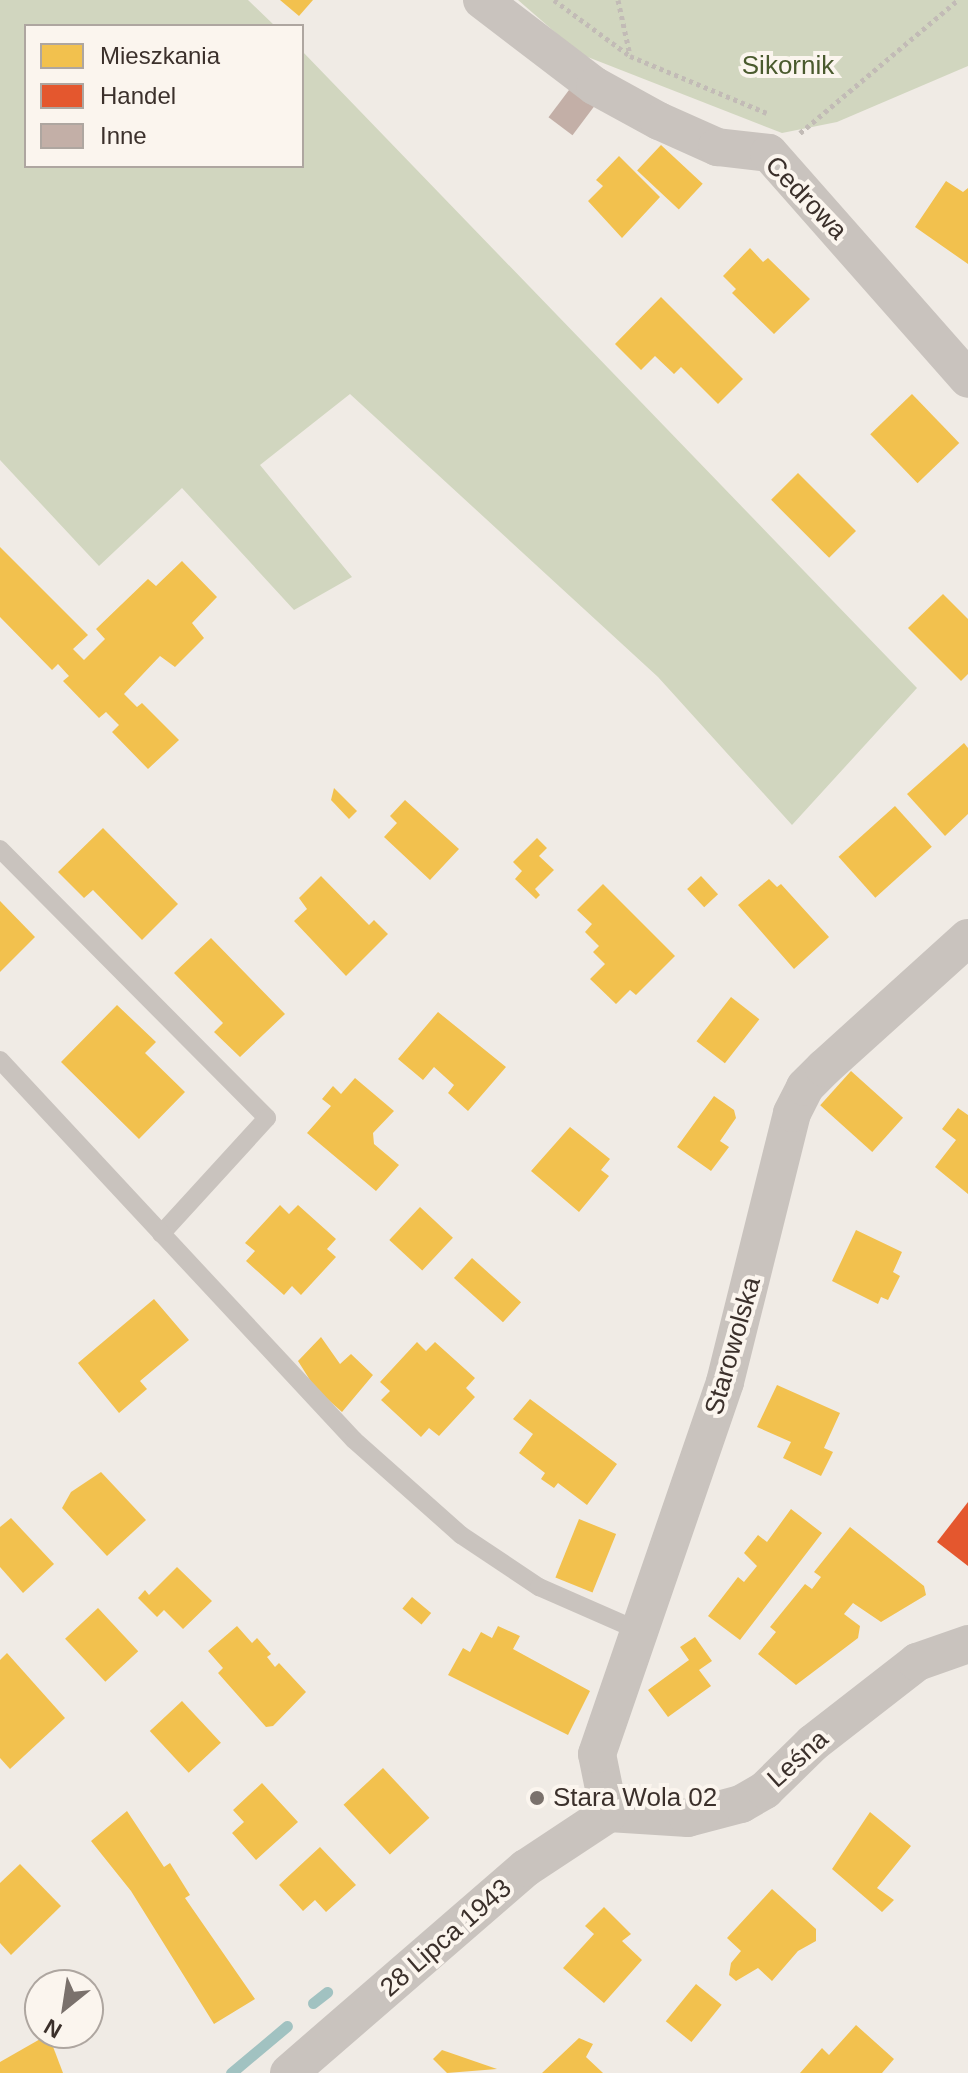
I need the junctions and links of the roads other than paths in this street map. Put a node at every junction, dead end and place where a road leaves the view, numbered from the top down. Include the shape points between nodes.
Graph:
1 (482, 0) edge
2 (968, 379) edge
3 (0, 849) edge
4 (968, 938) edge
5 (0, 1060) edge
6 (161, 1234) junction
7 (639, 1631) junction
8 (968, 1644) edge
9 (609, 1813) junction
10 (289, 2073) edge

1 - 2 street, Cedrowa via 595,86 717,147 779,131
3 - 6 lane via 267,1118
4 - 7 street, Starowolska via 824,1068 805,1087 792,1113 725,1382
5 - 6 lane
6 - 7 lane via 354,1440 461,1535 539,1587
7 - 9 street, Starowolska via 597,1754
8 - 9 street, Leśna via 917,1662 813,1743 765,1790 741,1804 688,1818
9 - 10 street, 28 Lipca 1943 via 526,1868

